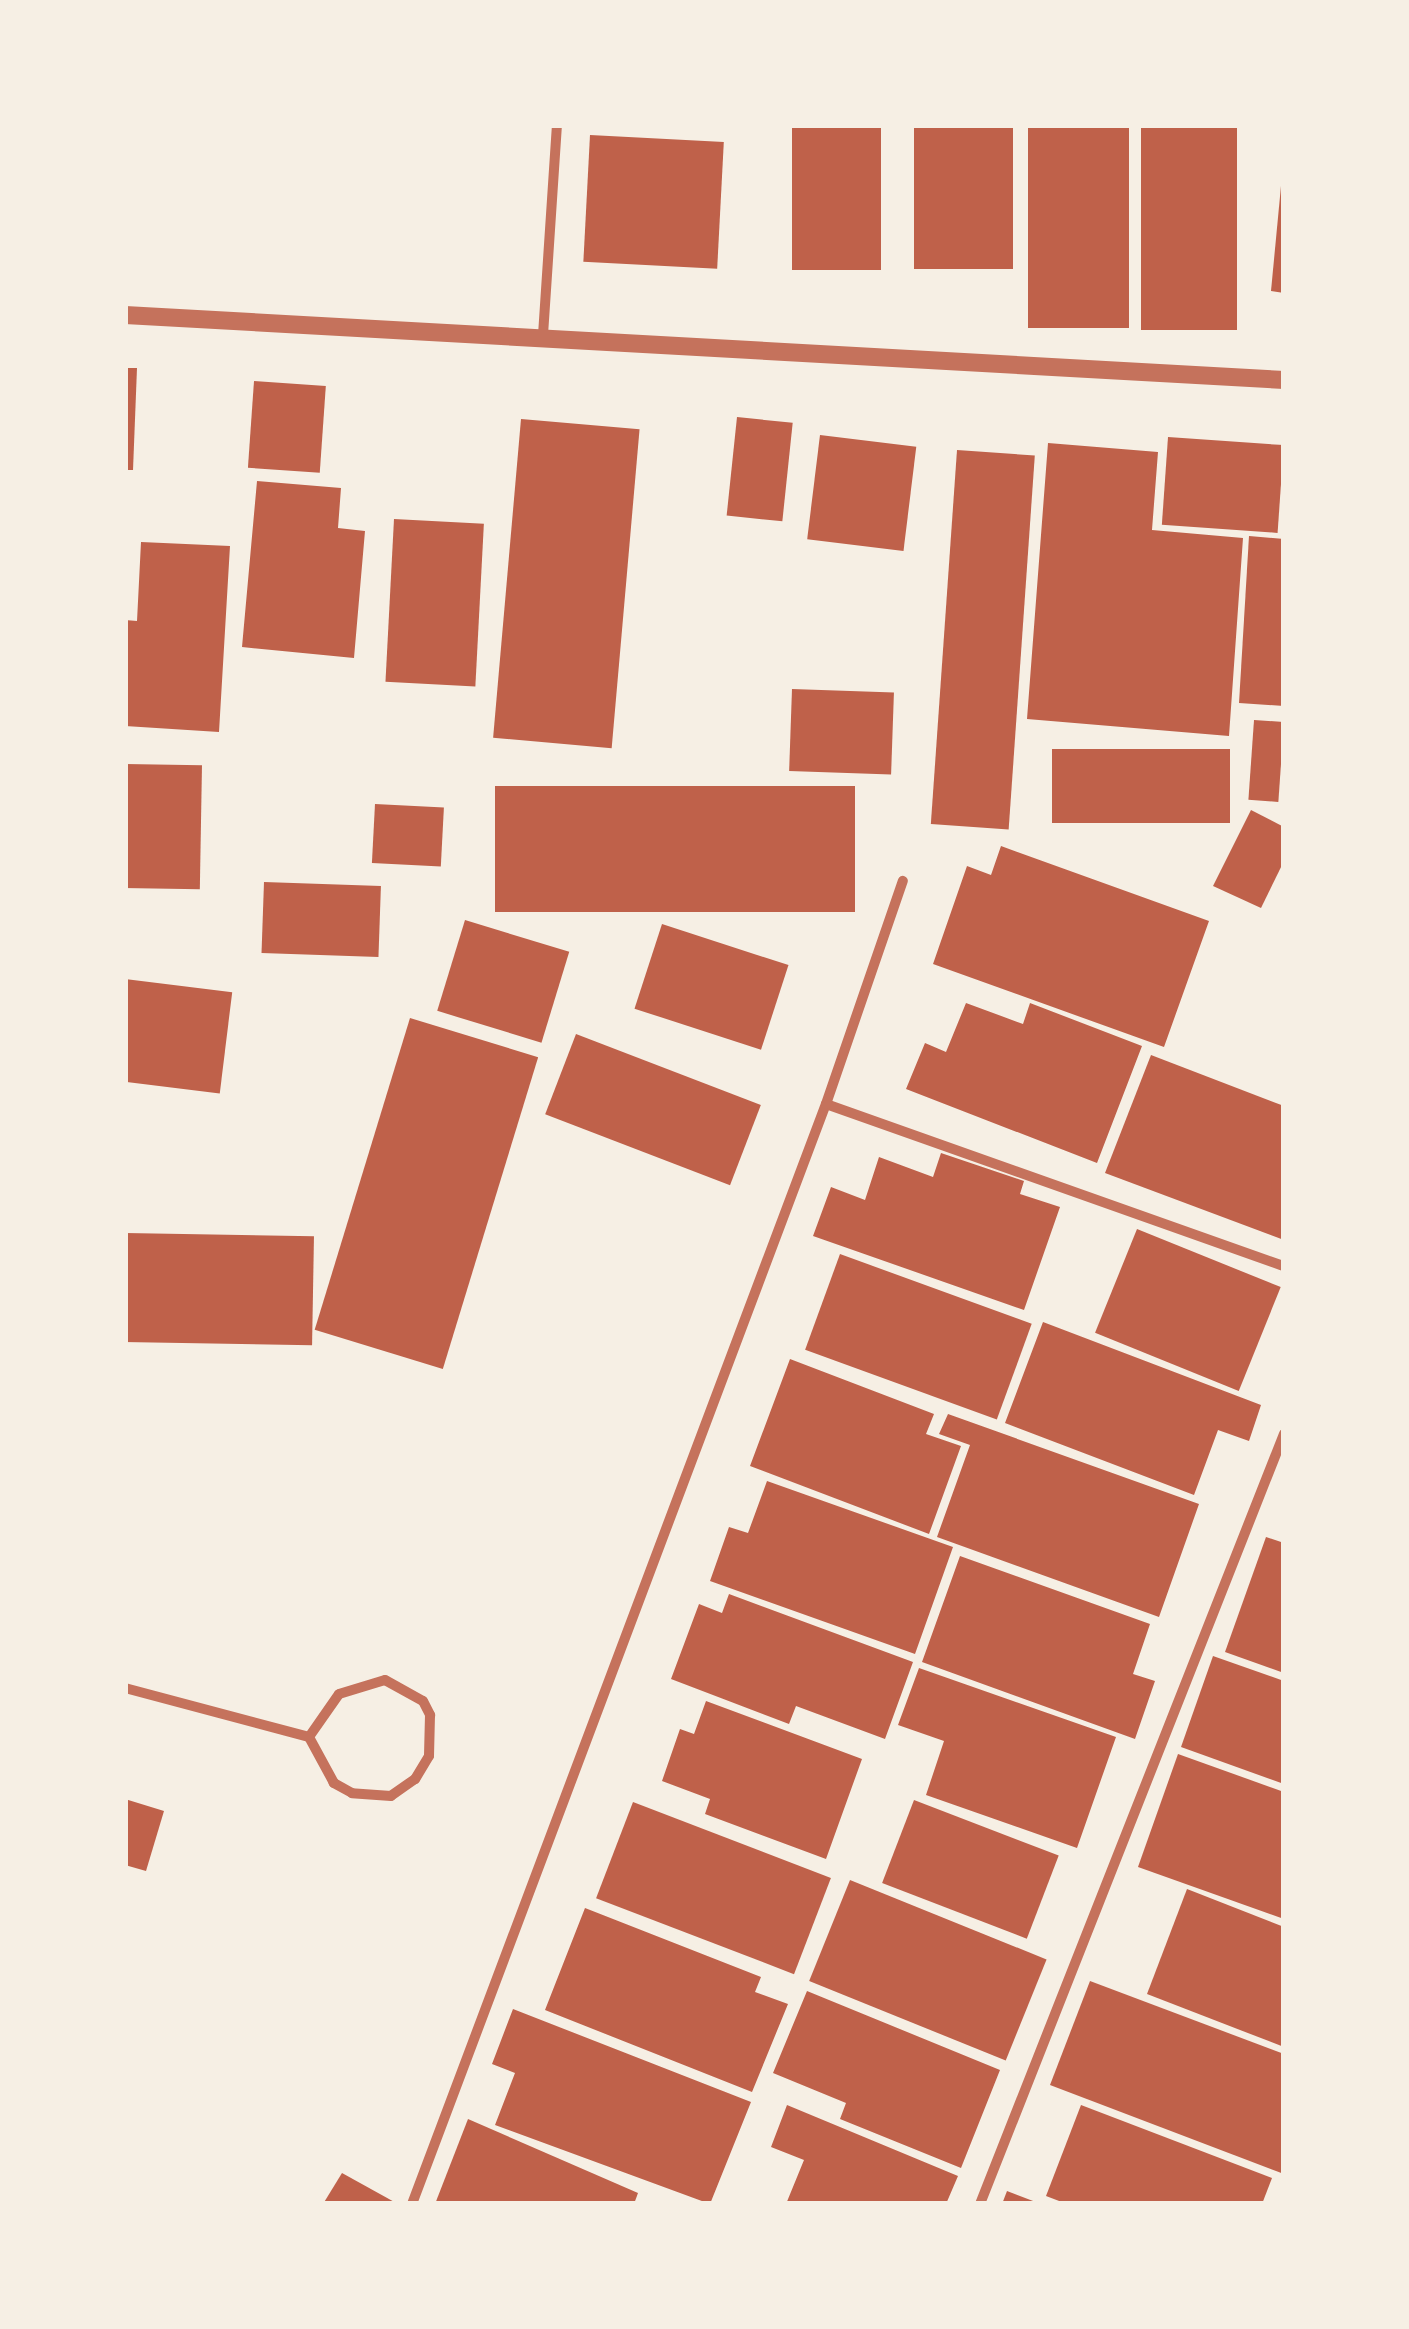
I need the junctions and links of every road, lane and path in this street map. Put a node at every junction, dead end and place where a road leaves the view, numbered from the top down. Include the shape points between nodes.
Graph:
1 (557, 125) edge
2 (125, 315) edge
3 (544, 335) junction
4 (1284, 380) edge
5 (903, 880) dead end
6 (826, 1104) junction
7 (1284, 1266) edge
8 (1284, 1434) edge
9 (125, 1688) edge
10 (308, 1737) junction
11 (412, 2204) edge
12 (980, 2204) edge

1 - 3 street
2 - 3 street
3 - 4 street
5 - 6 street
6 - 7 street
6 - 11 street
8 - 12 street
9 - 10 street
10 - 10 street via 340,1694 385,1680 423,1700 432,1740 415,1779 391,1796 372,1797 334,1783

